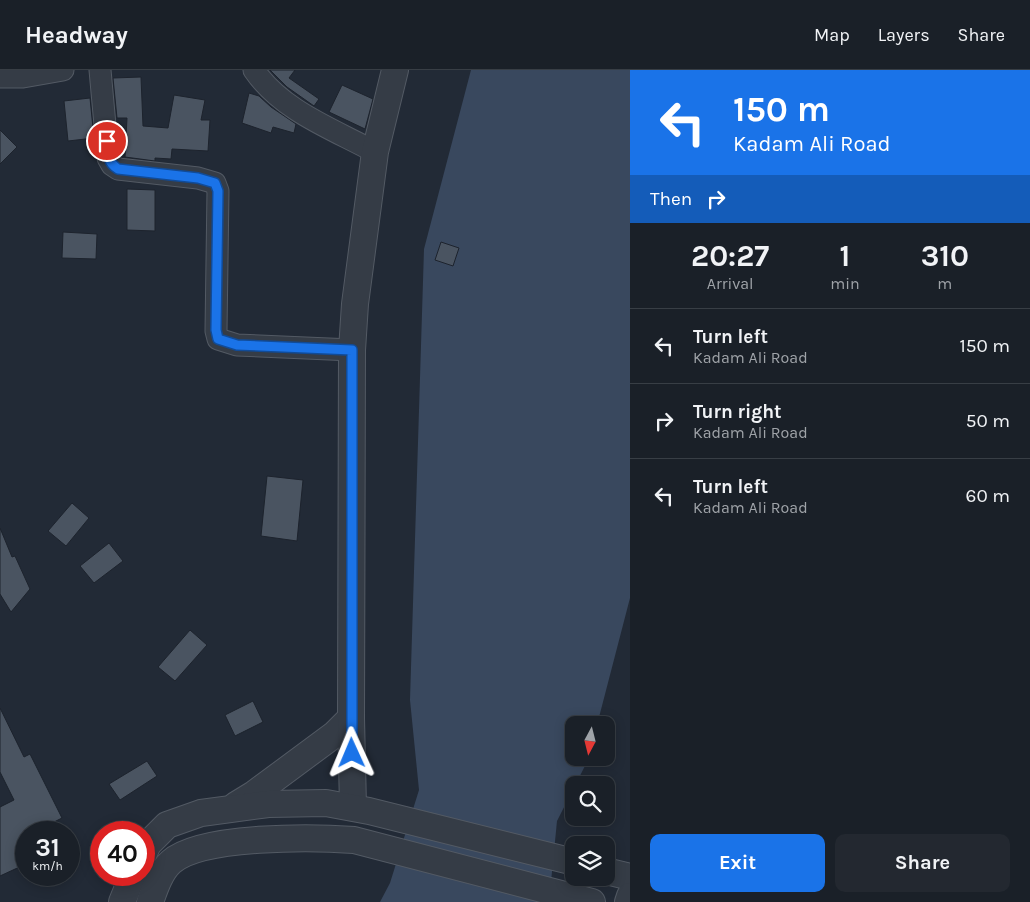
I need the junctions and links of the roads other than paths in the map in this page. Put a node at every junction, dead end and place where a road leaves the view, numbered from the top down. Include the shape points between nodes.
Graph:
1 (63, 70) edge
2 (100, 70) edge
3 (254, 70) edge
4 (395, 70) edge
5 (0, 77) edge
6 (375, 152) junction
7 (352, 350) junction
8 (351, 718) junction
9 (230, 808) junction
10 (361, 809) junction
11 (155, 837) edge
12 (565, 860) edge
13 (615, 873) edge
14 (630, 877) edge
15 (129, 886) edge
16 (630, 896) edge
17 (581, 899) edge
18 (122, 902) edge
19 (150, 902) edge
20 (628, 902) edge

1 - 5 street via 23,77
2 - 7 street via 108,158 112,165 118,169 198,178 215,183 218,191 218,339 237,345
3 - 6 street via 285,103
4 - 6 street
6 - 7 street
7 - 8 street
8 - 9 street via 335,734
8 - 10 street
9 - 10 street via 326,803
9 - 11 street via 201,813 167,825
10 - 12 street
13 - 14 street
15 - 18 street
16 - 20 street
17 - 19 street via 354,840 317,838 238,842 192,851 172,862 160,876

